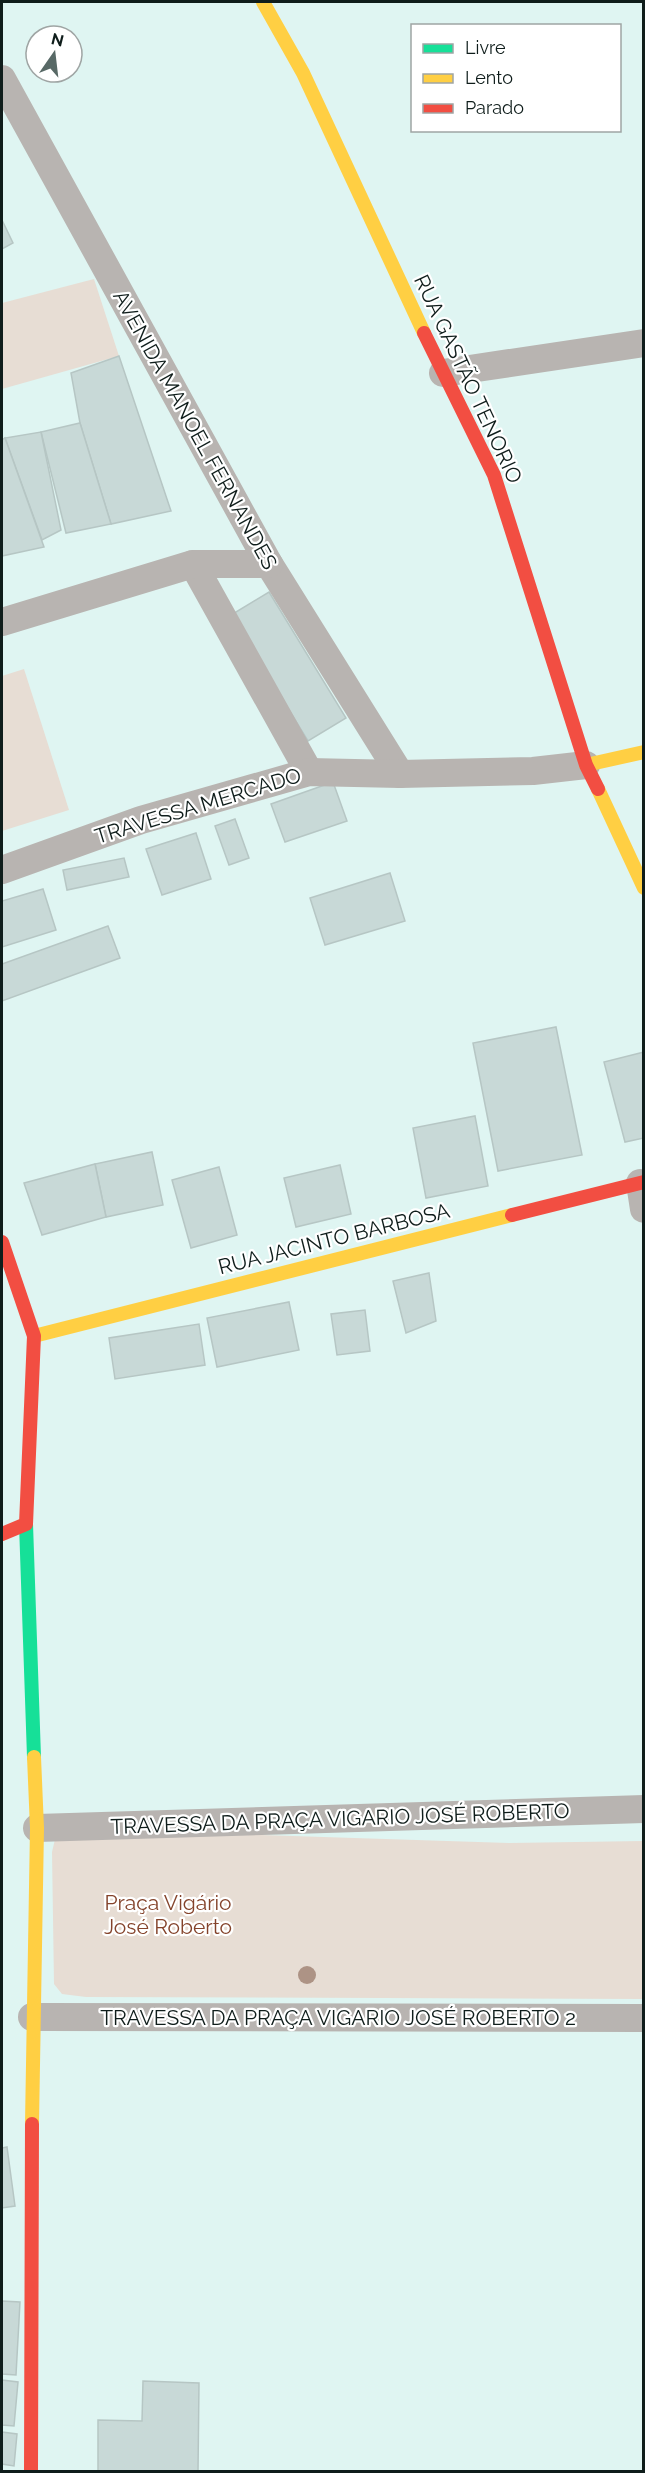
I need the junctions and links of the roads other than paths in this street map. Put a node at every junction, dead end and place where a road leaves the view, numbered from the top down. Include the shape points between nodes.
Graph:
1 (263, 2) edge
2 (2, 79) edge
3 (644, 343) edge
4 (443, 374) junction
5 (193, 564) junction
6 (269, 564) junction
7 (2, 622) edge
8 (644, 752) edge
9 (586, 765) junction
10 (309, 772) junction
11 (400, 774) junction
12 (2, 870) edge
13 (644, 888) edge
14 (642, 1192) edge
15 (2, 1242) edge
16 (34, 1336) junction
17 (26, 1524) junction
18 (2, 1534) edge
19 (644, 1809) edge
20 (37, 1828) junction
21 (32, 2017) junction
22 (644, 2018) edge
23 (31, 2472) edge

1 - 4 street, RUA GASTÃO TENORIO via 303,73
2 - 6 street, AVENIDA MANOEL FERNANDES
3 - 4 street
4 - 9 street, RUA GASTÃO TENORIO via 494,475
5 - 6 street
5 - 7 street
5 - 10 street
6 - 11 street, AVENIDA MANOEL FERNANDES
8 - 9 street
9 - 11 street, TRAVESSA MERCADO via 533,771
9 - 13 street, RUA GASTÃO TENORIO
10 - 11 street, TRAVESSA MERCADO
10 - 12 street, TRAVESSA MERCADO via 141,820
14 - 16 street, RUA JACINTO BARBOSA
15 - 16 street
16 - 17 street
17 - 18 street
17 - 20 street
19 - 20 street, TRAVESSA DA PRAÇA VIGARIO JOSÉ ROBERTO
20 - 21 street
21 - 22 street, TRAVESSA DA PRAÇA VIGARIO JOSÉ ROBERTO 2
21 - 23 street

